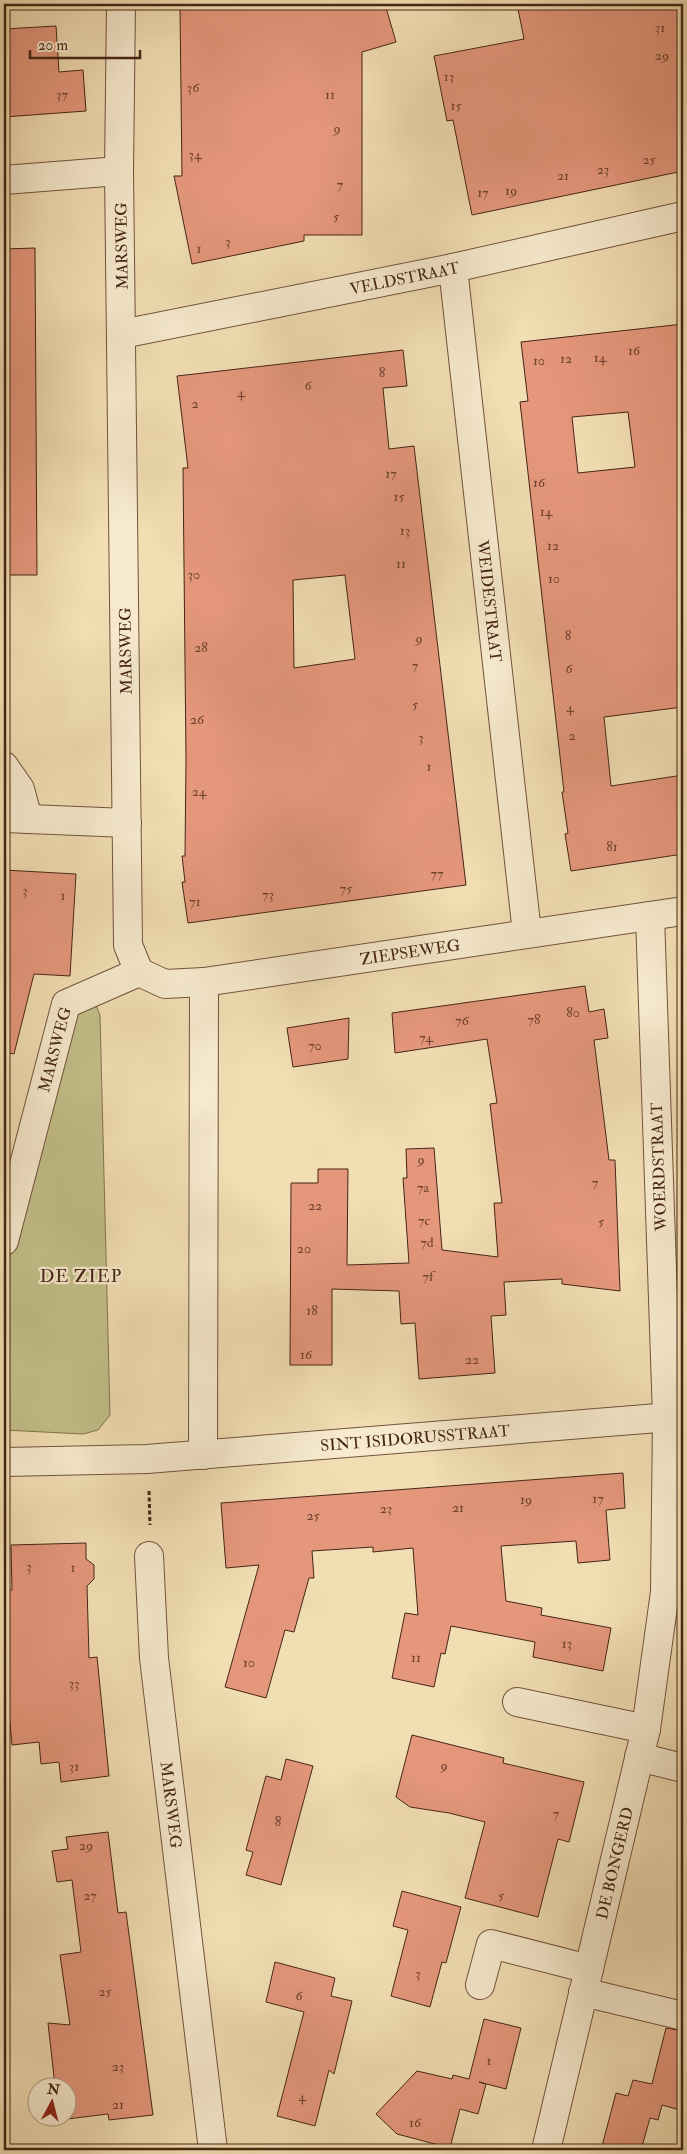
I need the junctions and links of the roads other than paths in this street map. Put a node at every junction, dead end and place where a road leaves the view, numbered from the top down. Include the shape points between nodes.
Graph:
1 (121, 4) edge
2 (119, 171) junction
3 (4, 180) edge
4 (683, 216) edge
5 (453, 268) junction
6 (122, 334) junction
7 (4, 766) edge
8 (16, 819) edge
9 (127, 823) junction
10 (683, 911) edge
11 (650, 916) junction
12 (527, 934) junction
13 (140, 972) junction
14 (204, 982) junction
15 (4, 1241) edge
16 (675, 1417) edge
17 (203, 1455) junction
18 (4, 1462) edge
19 (149, 1556) road end
20 (516, 1702) dead end
21 (646, 1729) junction
22 (639, 1757) junction
23 (683, 1768) edge
24 (586, 1981) junction
25 (480, 1985) dead end
26 (683, 2016) edge
27 (213, 2150) edge
28 (546, 2150) edge

1 - 2 street, MARSWEG
2 - 3 street
2 - 6 street, MARSWEG
4 - 5 street, VELDSTRAAT
5 - 6 street, VELDSTRAAT
5 - 12 street, WEIDESTRAAT
6 - 9 street, MARSWEG
7 - 8 street via 20,789
8 - 9 street
9 - 13 street, MARSWEG via 128,946
10 - 11 street, ZIEPSEWEG
11 - 12 street, ZIEPSEWEG
11 - 16 street, WOERDSTRAAT
12 - 14 street, ZIEPSEWEG
13 - 14 street, ZIEPSEWEG via 165,984
13 - 15 street, MARSWEG via 66,1004
14 - 17 street
16 - 17 street, SINT ISIDORUSSTRAAT
16 - 21 street, DE BONGERD via 665,1592
17 - 18 street, SINT ISIDORUSSTRAAT
19 - 27 street, MARSWEG via 154,1658
20 - 21 street
21 - 22 street, DE BONGERD
22 - 23 street
22 - 24 street, DE BONGERD
24 - 25 street via 491,1944
24 - 26 street
24 - 28 street, DE BONGERD

